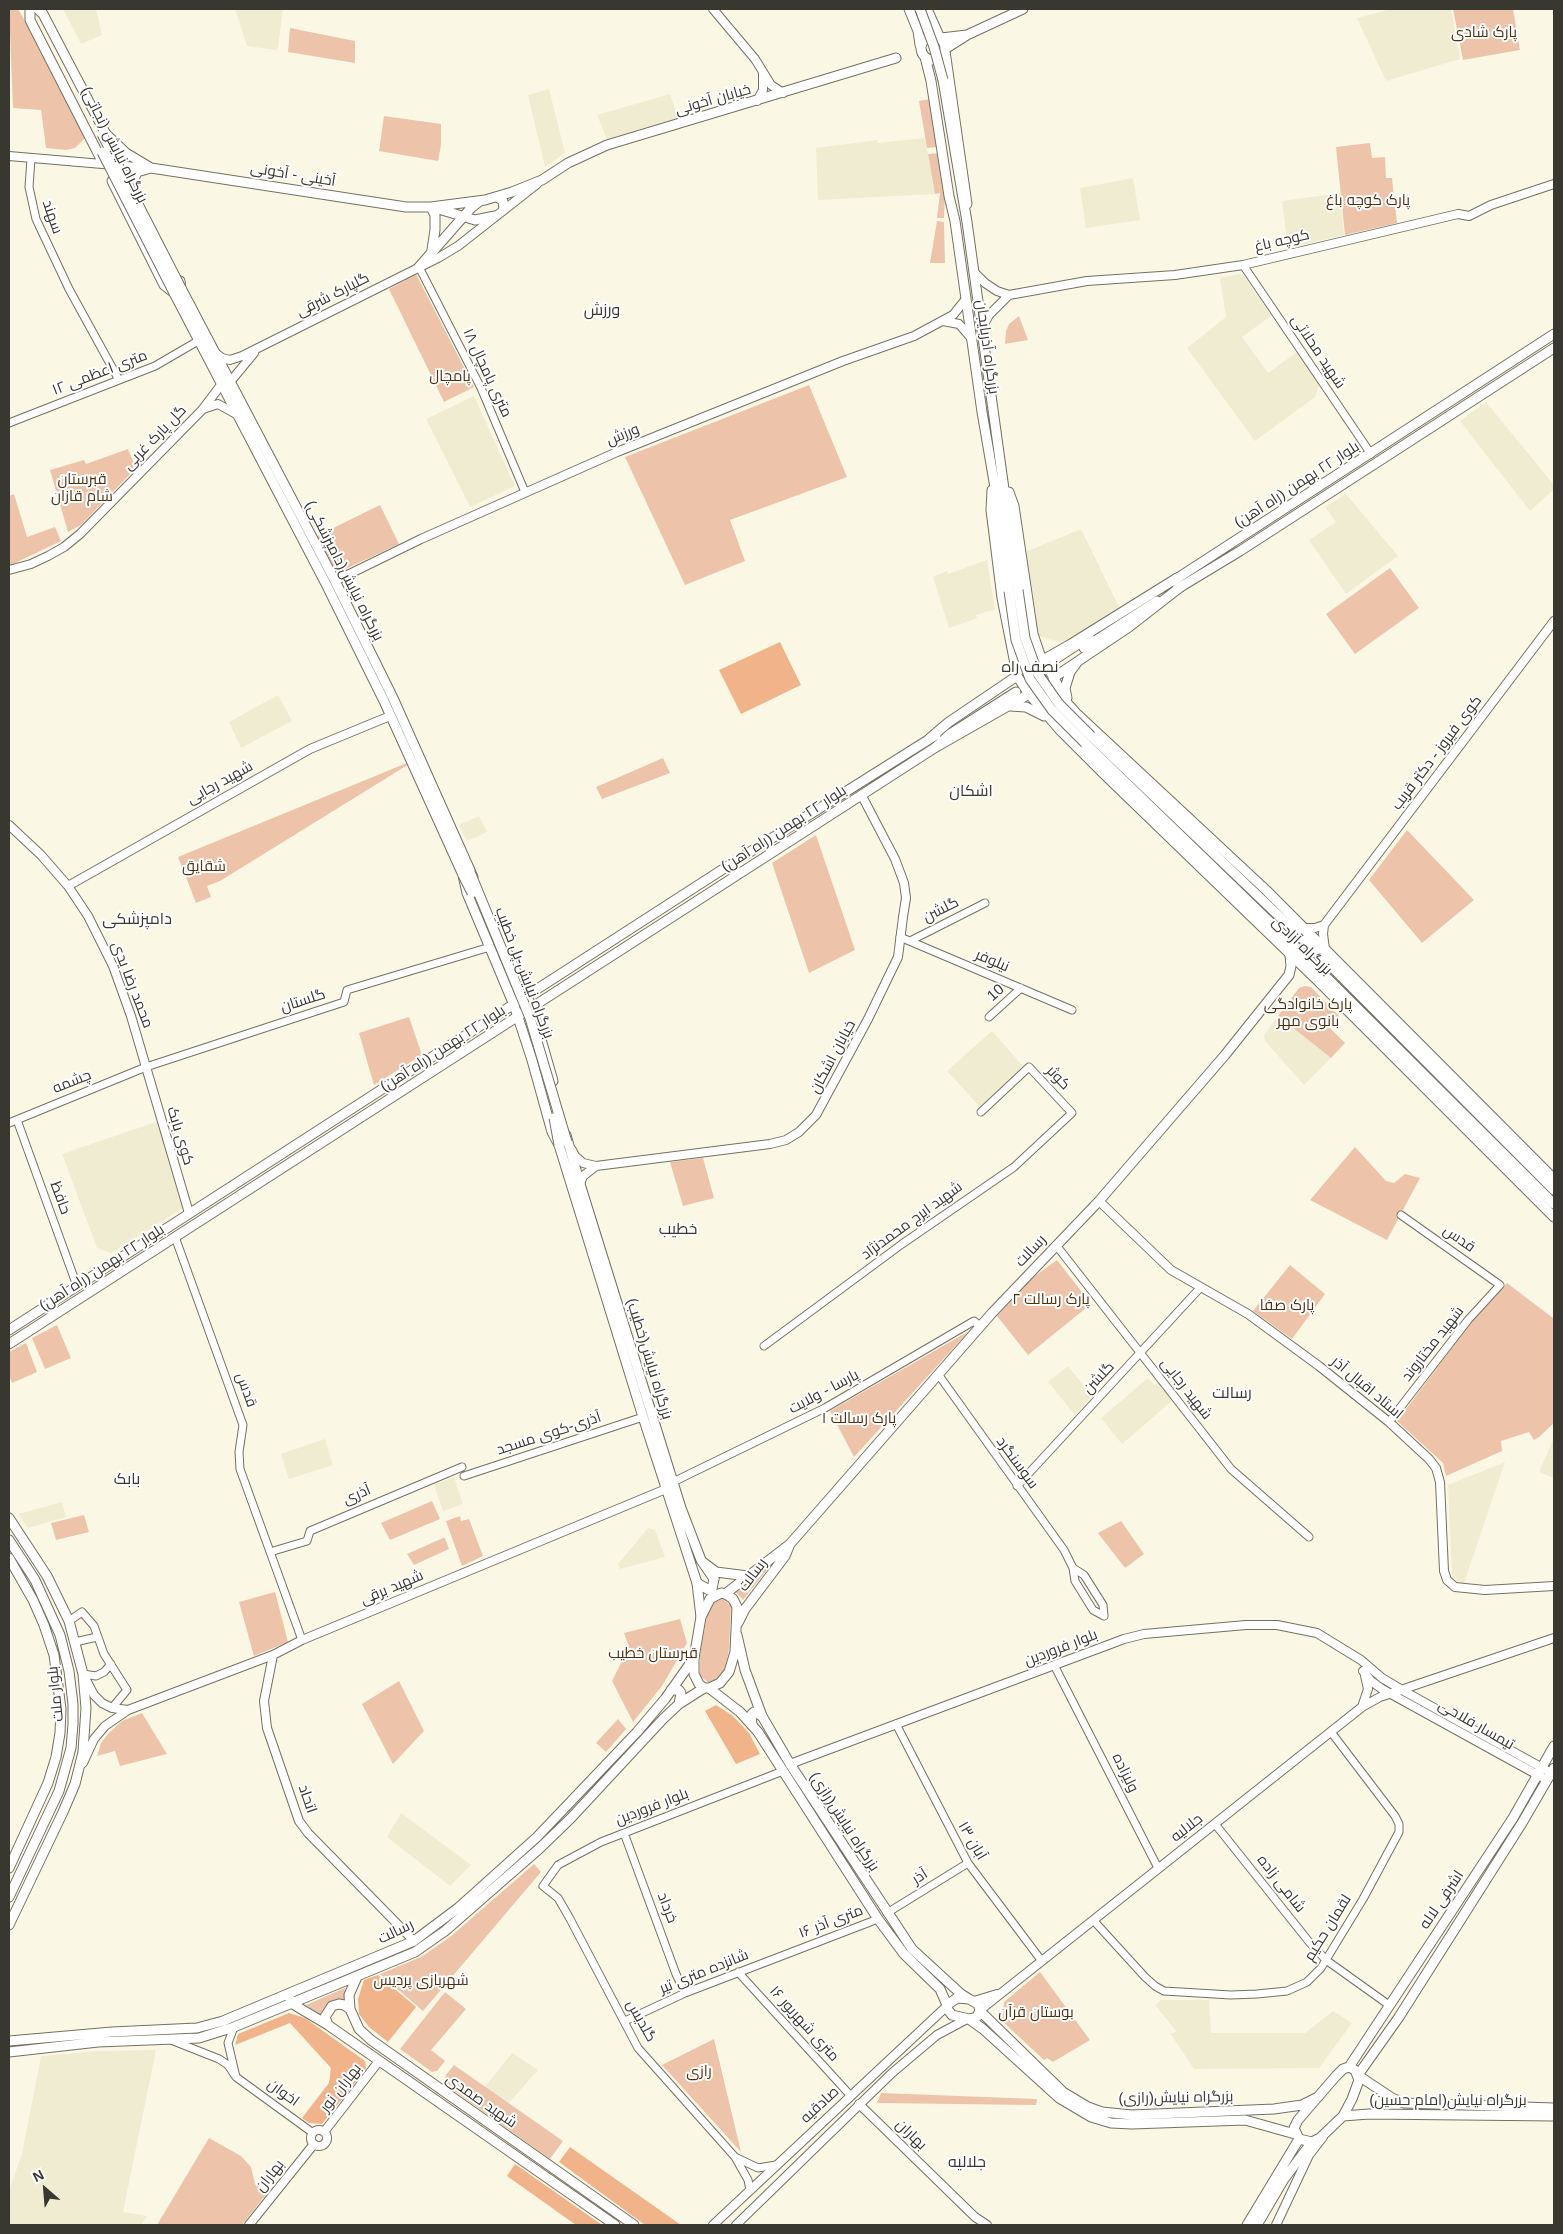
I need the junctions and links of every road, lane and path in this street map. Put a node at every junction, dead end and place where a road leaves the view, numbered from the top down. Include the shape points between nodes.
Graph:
1 (34, 9) edge
2 (713, 9) edge
3 (1023, 9) edge
4 (915, 11) edge
5 (928, 11) edge
6 (967, 35) junction
7 (941, 38) junction
8 (920, 45) junction
9 (945, 50) junction
10 (925, 57) junction
11 (896, 58) dead end
12 (762, 72) junction
13 (940, 80) junction
14 (783, 94) junction
15 (757, 101) junction
16 (106, 134) junction
17 (116, 153) junction
18 (126, 153) junction
19 (9, 156) edge
20 (31, 159) junction
21 (104, 164) junction
22 (122, 166) junction
23 (151, 168) junction
24 (542, 180) junction
25 (132, 184) junction
26 (1554, 184) edge
27 (138, 196) junction
28 (497, 196) junction
29 (485, 200) junction
30 (124, 205) junction
31 (431, 207) junction
32 (504, 209) junction
33 (464, 216) junction
34 (495, 216) junction
35 (430, 257) junction
36 (1243, 265) junction
37 (420, 268) junction
38 (974, 272) junction
39 (177, 291) junction
40 (1009, 295) junction
41 (966, 299) junction
42 (943, 321) junction
43 (982, 328) junction
44 (1554, 334) edge
45 (972, 339) junction
46 (198, 341) junction
47 (258, 348) junction
48 (1554, 348) edge
49 (214, 352) junction
50 (118, 380) junction
51 (225, 386) junction
52 (202, 410) junction
53 (236, 414) junction
54 (9, 423) edge
55 (1370, 454) junction
56 (1004, 477) junction
57 (525, 492) junction
58 (9, 570) edge
59 (335, 581) junction
60 (1180, 582) junction
61 (1010, 593) junction
62 (1027, 596) junction
63 (1554, 621) edge
64 (1080, 658) junction
65 (1042, 659) junction
66 (1056, 662) tunnel mouth
67 (1017, 675) junction
68 (1054, 678) junction
69 (1029, 695) junction
70 (1067, 704) junction
71 (1007, 706) junction
72 (390, 716) junction
73 (1051, 720) junction
74 (930, 738) junction
75 (1087, 739) junction
76 (936, 748) junction
77 (862, 796) junction
78 (9, 826) edge
79 (466, 874) junction
80 (68, 886) junction
81 (985, 903) dead end
82 (1264, 917) junction
83 (1324, 925) junction
84 (1298, 929) junction
85 (900, 937) junction
86 (1273, 938) junction
87 (910, 941) junction
88 (490, 947) junction
89 (1325, 949) junction
90 (1290, 955) junction
91 (512, 964) junction
92 (499, 970) junction
93 (1307, 970) junction
94 (1289, 975) junction
95 (1021, 988) junction
96 (527, 996) junction
97 (514, 1005) junction
98 (532, 1008) junction
99 (1072, 1010) dead end
100 (518, 1016) junction
101 (989, 1018) dead end
102 (542, 1042) junction
103 (528, 1047) junction
104 (546, 1056) junction
105 (532, 1060) junction
106 (146, 1067) junction
107 (981, 1112) dead end
108 (1072, 1112) joint
109 (17, 1120) junction
110 (9, 1123) edge
111 (563, 1143) junction
112 (596, 1166) junction
113 (1553, 1178) edge
114 (580, 1184) junction
115 (1554, 1190) edge
116 (1099, 1201) junction
117 (1554, 1204) edge
118 (189, 1213) junction
119 (1401, 1215) dead end
120 (1554, 1217) edge
121 (175, 1237) junction
122 (1056, 1245) junction
123 (1500, 1285) joint
124 (77, 1286) junction
125 (1200, 1288) junction
126 (980, 1326) junction
127 (9, 1330) edge
128 (9, 1344) edge
129 (764, 1346) dead end
130 (1141, 1353) junction
131 (938, 1374) junction
132 (643, 1417) junction
133 (1389, 1422) junction
134 (462, 1468) dead end
135 (464, 1476) dead end
136 (673, 1482) junction
137 (1017, 1486) junction
138 (666, 1488) junction
139 (9, 1518) edge
140 (1309, 1537) dead end
141 (9, 1540) edge
142 (790, 1544) junction
143 (270, 1552) junction
144 (9, 1559) edge
145 (702, 1560) junction
146 (1073, 1568) junction
147 (748, 1576) junction
148 (714, 1579) junction
149 (697, 1583) junction
150 (1554, 1586) edge
151 (723, 1593) junction
152 (701, 1617) junction
153 (69, 1621) junction
154 (738, 1624) junction
155 (737, 1636) junction
156 (97, 1637) junction
157 (1554, 1638) edge
158 (302, 1640) junction
159 (75, 1642) junction
160 (1348, 1652) junction
161 (273, 1655) junction
162 (694, 1658) junction
163 (111, 1664) junction
164 (1054, 1665) junction
165 (1363, 1671) junction
166 (83, 1674) junction
167 (1426, 1682) junction
168 (707, 1688) junction
169 (671, 1690) junction
170 (1402, 1690) junction
171 (1392, 1693) junction
172 (1424, 1703) junction
173 (679, 1704) junction
174 (1362, 1706) junction
175 (112, 1708) junction
176 (128, 1710) junction
177 (762, 1716) junction
178 (896, 1724) junction
179 (752, 1725) junction
180 (1331, 1732) junction
181 (1482, 1741) junction
182 (1554, 1746) edge
183 (790, 1764) junction
184 (783, 1771) junction
185 (1540, 1771) junction
186 (78, 1772) junction
187 (1551, 1774) edge
188 (1216, 1824) junction
189 (624, 1833) junction
190 (968, 1864) junction
191 (9, 1868) edge
192 (1158, 1868) junction
193 (543, 1886) joint
194 (9, 1897) edge
195 (887, 1913) junction
196 (878, 1918) junction
197 (1094, 1920) junction
198 (9, 1925) edge
199 (414, 1941) junction
200 (794, 1951) joint
201 (1042, 1960) junction
202 (1326, 1960) junction
203 (738, 1972) junction
204 (356, 1977) junction
205 (1003, 1991) junction
206 (685, 1993) junction
207 (290, 1999) junction
208 (971, 2000) junction
209 (1389, 2005) junction
210 (947, 2006) junction
211 (350, 2010) junction
212 (980, 2010) junction
213 (968, 2019) junction
214 (625, 2022) junction
215 (328, 2025) junction
216 (928, 2025) junction
217 (234, 2027) junction
218 (937, 2035) junction
219 (171, 2040) junction
220 (9, 2041) edge
221 (9, 2052) edge
222 (379, 2061) junction
223 (1349, 2067) junction
224 (1358, 2076) junction
225 (236, 2077) junction
226 (850, 2095) junction
227 (1318, 2097) junction
228 (860, 2104) junction
229 (1554, 2108) edge
230 (1207, 2111) junction
231 (1245, 2111) junction
232 (1343, 2116) junction
233 (1554, 2116) edge
234 (1245, 2120) junction
235 (1206, 2122) junction
236 (488, 2123) junction
237 (324, 2132) junction
238 (482, 2132) junction
239 (1326, 2132) junction
240 (313, 2133) junction
241 (504, 2134) junction
242 (1297, 2136) junction
243 (1312, 2142) junction
244 (314, 2144) junction
245 (499, 2144) junction
246 (735, 2157) junction
247 (776, 2165) junction
248 (750, 2190) junction
249 (1278, 2224) edge
250 (249, 2225) edge
251 (616, 2225) edge
252 (634, 2225) edge
253 (713, 2225) edge
254 (736, 2225) edge
255 (986, 2225) edge
256 (1247, 2225) edge
257 (1257, 2225) edge

1 - 16 main road via 43,14
1 - 21 main road via 30,20
1 - 39 main road, بزرگراه نیایش (نجاتی), bridge
2 - 12 main road via 756,59
3 - 6 main road
4 - 5 main road via 918,22 928,18
4 - 8 main road
4 - 13 main road, بزرگراه آذربایجان
5 - 7 main road
6 - 7 main road
6 - 9 main road
7 - 8 main road via 935,36
7 - 9 main road
8 - 10 main road
9 - 10 main road via 941,56 930,60
9 - 13 main road, بزرگراه آذربایجان
10 - 13 main road, بزرگراه آذربایجان
11 - 14 main road, خیابان آخونی
12 - 14 main road
12 - 15 main road via 763,90
13 - 38 main road, بزرگراه آذربایجان
13 - 41 main road, بزرگراه آذربایجان
14 - 15 main road, خیابان آخونی
15 - 24 main road, خیابان آخونی via 607,145 568,163
16 - 17 main road
16 - 18 main road
17 - 18 main road
17 - 21 main road
17 - 22 main road
18 - 23 main road
19 - 20 main road
20 - 21 main road
20 - 50 street, سهند via 29,187 36,219
21 - 22 main road
21 - 30 main road
22 - 23 main road
22 - 25 main road
23 - 25 main road via 137,172
23 - 31 main road, آخینی - آخونی via 406,207
24 - 28 main road, خیابان آخونی
24 - 32 main road, گلپارک شرقی
25 - 27 main road
26 - 36 main road, کوچه باغ via 1469,216 1458,214
27 - 30 main road via 128,194
27 - 39 main road via 179,276
28 - 29 main road, خیابان آخونی
28 - 32 main road via 504,201
29 - 31 main road
29 - 33 main road via 476,203
30 - 39 main road via 164,285
31 - 33 main road
31 - 35 main road via 435,230
32 - 34 main road, گلپارک شرقی
33 - 34 main road via 475,220
33 - 35 main road
34 - 37 main road, گلپارک شرقی via 458,246
35 - 37 main road
36 - 40 main road, کوچه باغ via 1175,275 1086,281
36 - 55 street, شهید محلاتی
37 - 47 main road, گلپارک شرقی
37 - 57 street, ۱۸ متری پامچال via 481,388
38 - 40 main road via 997,291
38 - 43 main road, بزرگراه آذربایجان
39 - 46 main road, بزرگراه نیایش(دامپزشکی)
39 - 49 main road, بزرگراه نیایش(دامپزشکی)
40 - 43 main road via 989,314
41 - 42 main road, ورزش via 953,316
41 - 45 main road, بزرگراه آذربایجان
42 - 45 main road via 959,324
42 - 57 main road, ورزش
43 - 56 main road, بزرگراه آذربایجان
44 - 55 main road, بلوار ۲۲ بهمن (راه آهن)
45 - 61 main road, بزرگراه آذربایجان
46 - 50 street, ۱۲ متری اعظمی via 169,360
46 - 51 main road, بزرگراه نیایش(دامپزشکی)
47 - 49 main road, گلپارک شرقی via 230,360
47 - 51 main road, گلپارک شرقی
48 - 60 main road, بلوار ۲۲ بهمن (راه آهن) via 1240,551
49 - 51 main road, بزرگراه نیایش(دامپزشکی)
50 - 54 street, ۱۲ متری اعظمی
51 - 52 main road, گل پارک غربی
51 - 53 main road, بزرگراه نیایش(دامپزشکی)
51 - 59 main road, بزرگراه نیایش(دامپزشکی)
52 - 53 main road via 218,404
52 - 58 main road, گل پارک غربی via 80,534 48,556
53 - 72 main road, بزرگراه نیایش(دامپزشکی) via 326,584
55 - 60 main road, بلوار ۲۲ بهمن (راه آهن)
56 - 61 main road, بزرگراه آذربایجان
56 - 62 main road, بزرگراه آذربایجان via 1014,506
57 - 59 main road, ورزش
59 - 79 main road, بزرگراه نیایش(دامپزشکی) via 393,698
60 - 64 main road via 1128,627
60 - 65 main road
60 - 66 main road, بلوار ۲۲ بهمن (راه آهن)
61 - 62 main road via 1008,602 1015,604
61 - 67 main road, بزرگراه آذربایجان
61 - 75 main road, bridge via 1038,674
62 - 65 main road, بزرگراه آذربایجان via 1034,641
63 - 83 main road, کوی فیروز - دکتر قریب
64 - 68 main road
64 - 70 main road via 1070,672 1065,688
65 - 67 main road via 1031,654 1024,656 1019,660
65 - 68 main road
67 - 69 main road
67 - 74 main road
68 - 69 main road via 1055,686 1048,698 1036,699
68 - 70 main road, بزرگراه آزادی
69 - 71 main road
69 - 73 main road, بزرگراه آزادی
70 - 75 main road, بزرگراه آزادی
71 - 73 main road via 1026,707
71 - 76 main road
72 - 79 main road, بزرگراه نیایش(دامپزشکی)
72 - 80 main road, شهید رجایی via 302,754
73 - 75 main road, بزرگراه آزادی
74 - 76 main road, بلوار ۲۲ بهمن (راه آهن) via 1014,690 950,734
74 - 96 main road, بلوار ۲۲ بهمن (راه آهن)
75 - 82 main road, بزرگراه آزادی
75 - 84 main road, بزرگراه آزادی
75 - 86 main road, بزرگراه آزادی
76 - 77 main road, بلوار ۲۲ بهمن (راه آهن)
77 - 85 main road, خیابان اشکان via 904,883 906,898
77 - 98 main road, بلوار ۲۲ بهمن (راه آهن)
78 - 80 main road, محمد رضا یدی
79 - 88 main road via 467,893
79 - 91 main road via 479,886
79 - 111 main road, بزرگراه نیایش-پل خطیب, bridge via 530,1018
80 - 106 main road, محمد رضا یدی via 114,966
81 - 87 street, گلشن
82 - 86 main road
82 - 117 main road, بزرگراه آزادی
83 - 84 main road
83 - 89 main road
84 - 89 main road, بزرگراه آزادی
84 - 115 main road, بزرگراه آزادی
85 - 87 street, نیلوفر
85 - 112 main road, خیابان اشکان via 898,957 827,1098 799,1132 770,1144
86 - 90 main road, بزرگراه آزادی
87 - 95 street, نیلوفر
88 - 92 main road
88 - 106 street, گلستان via 347,990 344,1002
89 - 113 main road, بزرگراه آزادی
90 - 93 main road, بزرگراه آزادی
90 - 94 main road
91 - 92 main road
91 - 96 main road
92 - 97 main road
93 - 94 main road
93 - 120 main road, بزرگراه آزادی
94 - 116 main road, رسالت
95 - 99 street, نیلوفر
95 - 101 street, 10
96 - 97 main road, بلوار ۲۲ بهمن (راه آهن)
96 - 98 main road
97 - 100 main road
97 - 118 main road, بلوار ۲۲ بهمن (راه آهن)
98 - 100 main road, بلوار ۲۲ بهمن (راه آهن)
98 - 102 main road
100 - 103 main road
100 - 121 main road, بلوار ۲۲ بهمن (راه آهن)
102 - 103 main road via 538,1048
102 - 104 main road
103 - 105 main road
104 - 105 main road via 539,1050 534,1052
104 - 111 main road via 565,1122
105 - 111 main road via 552,1132
106 - 109 street, چشمه
106 - 118 main road, کوی بابک
107 - 108 street, کوثر via 1029,1068
108 - 129 street, شهید ایرج محمدنژاد via 1014,1168 902,1244
109 - 110 street, چشمه
109 - 124 street, حافظ
111 - 112 main road via 583,1163
111 - 114 main road, بزرگراه نیایش(خطیب)
111 - 132 main road, بزرگراه نیایش(خطیب)
112 - 114 main road via 582,1176
114 - 136 main road, بزرگراه نیایش(خطیب)
116 - 122 main road, رسالت
116 - 125 main road, استاد اقبال آذر via 1171,1270
118 - 124 main road, بلوار ۲۲ بهمن (راه آهن)
119 - 123 street, قدس
121 - 128 main road, بلوار ۲۲ بهمن (راه آهن)
121 - 143 street, قدس via 243,1425 240,1469
122 - 126 main road, رسالت
122 - 130 street, شهید رجایی
123 - 133 street, شهید مختاروند via 1468,1320
124 - 127 main road, بلوار ۲۲ بهمن (راه آهن)
125 - 130 street, گلشن
125 - 133 main road, استاد اقبال آذر via 1248,1314
126 - 131 main road, رسالت
126 - 136 street, پارسا - ولایت via 974,1321 825,1408
130 - 137 street, گلشن
130 - 140 street, شهید رجایی via 1231,1468
131 - 137 street, سوسنگرد
131 - 142 main road, رسالت
132 - 135 street, آذری-کوی مسجد
132 - 138 main road, بزرگراه نیایش(خطیب)
133 - 150 main road, استاد اقبال آذر via 1436,1468 1440,1482 1444,1571 1454,1587 1485,1590
134 - 143 street, آذری via 310,1531 307,1542
136 - 145 main road, بزرگراه نیایش(خطیب)
137 - 146 street, سوسنگرد via 1064,1550
138 - 149 main road, بزرگراه نیایش(خطیب)
138 - 158 main road, شهید برقی
139 - 153 main road via 47,1576
141 - 194 main road, بلوار ملت via 35,1580 60,1635 73,1704 67,1768 50,1812
142 - 147 main road, رسالت
142 - 154 main road, رسالت
143 - 158 street, قدس
144 - 191 main road, بلوار ملت via 44,1625 54,1655 60,1708 57,1749 48,1783
145 - 147 main road via 716,1572
145 - 148 main road, بزرگراه نیایش(خطیب)
146 - 146 street, سوسنگرد via 1075,1582 1092,1610 1104,1616 1102,1605 1084,1575
147 - 151 main road, رسالت
148 - 149 main road via 709,1590
148 - 151 main road, بزرگراه نیایش(خطیب)
149 - 152 main road, بزرگراه نیایش(خطیب)
151 - 152 main road, رسالت via 710,1599
151 - 154 main road, بزرگراه نیایش(خطیب) via 735,1602
152 - 162 main road
153 - 156 street via 82,1612 94,1626
153 - 159 main road
154 - 155 main road
155 - 168 main road, رسالت via 729,1672 720,1683
155 - 177 main road, بزرگراه نیایش(رازی) via 745,1670
156 - 159 street
156 - 163 street
157 - 167 main road
158 - 161 main road, شهید برقی
159 - 166 main road
160 - 164 main road, بلوار فروردین via 1317,1633 1277,1625 1246,1625 1144,1634
160 - 165 main road, تیمسار فلاحی
160 - 170 main road, بلوار فروردین
161 - 176 main road, شهید برقی
161 - 199 main road, اتحاد via 264,1701 267,1728 299,1822
162 - 168 main road via 694,1674 699,1684
162 - 169 main road, رسالت
163 - 166 street via 96,1676
163 - 175 street via 127,1690
164 - 178 main road, بلوار فروردین
164 - 192 street, ولیزاده
165 - 171 main road, تیمسار فلاحی via 1371,1681
165 - 174 main road via 1368,1689
166 - 175 main road via 94,1695
166 - 186 main road via 86,1731
167 - 170 main road
167 - 172 main road via 1420,1692
168 - 173 main road, رسالت
168 - 179 main road, بزرگراه نیایش(رازی)
169 - 173 main road via 681,1693
169 - 199 main road, رسالت via 637,1732 537,1837 452,1913
170 - 171 main road
170 - 172 main road, تیمسار فلاحی
171 - 174 main road, جلالیه
171 - 181 main road, تیمسار فلاحی
172 - 181 main road, تیمسار فلاحی
173 - 204 main road, رسالت via 572,1818 464,1915 415,1952
174 - 180 main road, جلالیه
175 - 176 main road
176 - 186 main road via 105,1726 94,1739
177 - 179 main road via 754,1712 751,1715
177 - 183 main road, بزرگراه نیایش(رازی)
178 - 183 main road, بلوار فروردین
178 - 190 street, ۱۳ آبان
179 - 184 main road, بزرگراه نیایش(رازی)
180 - 188 main road, جلالیه
180 - 202 street, لقمان حکیم via 1395,1816 1399,1832
181 - 185 main road, تیمسار فلاحی
182 - 185 main road, اشرفی لاله
183 - 195 main road, بزرگراه نیایش(رازی)
184 - 189 street, بلوار فروردین
184 - 196 main road, بزرگراه نیایش(رازی)
185 - 187 main road, تیمسار فلاحی
185 - 209 main road, اشرفی لاله via 1513,1818
186 - 198 main road via 64,1812
187 - 224 main road, اشرفی لاله via 1399,2017
188 - 192 main road, جلالیه
188 - 202 street, شامی زاده
189 - 193 street, بلوار فروردین via 558,1865
189 - 206 street, خرداد
190 - 195 street, آذر
190 - 201 street, ۱۳ آبان
192 - 197 main road, جلالیه
193 - 214 street, گلدیس via 558,1898
195 - 208 main road, بزرگراه نیایش(رازی) via 912,1949
196 - 200 street, ۱۶ متری آذر
196 - 210 main road, بزرگراه نیایش(رازی) via 904,1954 940,1989
197 - 201 main road, جلالیه
197 - 202 street, لقمان حکیم via 1145,1977 1164,1991 1231,1995 1287,1991 1306,1982
199 - 207 main road, رسالت
200 - 203 street, شانزده متری تیر
201 - 205 main road, جلالیه
202 - 209 street, شامی زاده
203 - 206 street, شانزده متری تیر
203 - 226 street, ۱۶ متری شهریور
204 - 207 main road, رسالت
204 - 211 main road via 349,1995
205 - 208 main road via 988,1998
205 - 212 main road, جلالیه
206 - 214 street, شانزده متری تیر
207 - 215 main road, شهید صمدی
207 - 217 main road, رسالت
207 - 220 main road, رسالت via 197,2028
208 - 210 main road via 957,1998
208 - 212 main road, بزرگراه نیایش(رازی)
209 - 223 main road, اشرفی لاله
210 - 213 main road, بزرگراه نیایش(رازی) via 952,2015
210 - 216 main road, صادقیه
211 - 215 main road via 344,2005 332,2006 325,2017
211 - 236 main road, شهید صمدی via 359,2029 371,2040
212 - 213 main road via 976,2017
212 - 230 main road, بزرگراه نیایش(رازی) via 1063,2092 1088,2107 1117,2115
213 - 218 main road, صادقیه
213 - 235 main road, بزرگراه نیایش(رازی) via 1059,2098 1091,2117 1111,2123 1132,2124
214 - 246 street, گلدیس via 638,2048
215 - 222 main road, شهید صمدی
216 - 218 main road via 935,2024
216 - 226 main road, صادقیه
217 - 219 main road, رسالت via 199,2038
217 - 225 street via 228,2044
218 - 228 main road, صادقیه
219 - 221 main road, رسالت via 98,2042
219 - 225 street, اخوان via 220,2058
222 - 237 main road, بهاران نور
222 - 238 main road, شهید صمدی
223 - 224 main road, بزرگراه نیایش(امام حسین)
223 - 227 main road, اشرفی لاله via 1342,2069
224 - 229 main road, بزرگراه نیایش(امام حسین) via 1404,2103
224 - 232 main road, اشرفی لاله via 1357,2090
225 - 240 street, اخوان
226 - 247 main road, صادقیه
227 - 231 main road, بزرگراه نیایش(رازی) via 1292,2107
227 - 242 main road, اشرفی لاله via 1298,2120 1294,2128
228 - 254 main road, صادقیه
228 - 255 main road, بهاران
230 - 231 main road, بزرگراه نیایش(رازی)
230 - 235 main road
231 - 234 main road
232 - 233 main road, بزرگراه نیایش(امام حسین)
232 - 239 main road, اشرفی لاله
234 - 235 main road, بزرگراه نیایش(رازی)
234 - 242 main road, بزرگراه نیایش(رازی)
236 - 238 main road via 490,2129
236 - 241 main road, شهید صمدی
237 - 240 main road via 317,2130
237 - 244 main road via 325,2143
238 - 245 main road, شهید صمدی
239 - 243 main road, اشرفی لاله
239 - 249 main road via 1309,2155
240 - 244 main road
241 - 245 main road via 496,2137
241 - 252 main road, شهید صمدی
242 - 243 main road, بزرگراه نیایش(رازی)
242 - 256 main road
243 - 257 main road via 1284,2179
244 - 250 main road, بهاران
245 - 251 main road, شهید صمدی
246 - 247 street via 758,2168
246 - 248 street
247 - 248 main road, صادقیه
248 - 253 main road, صادقیه

